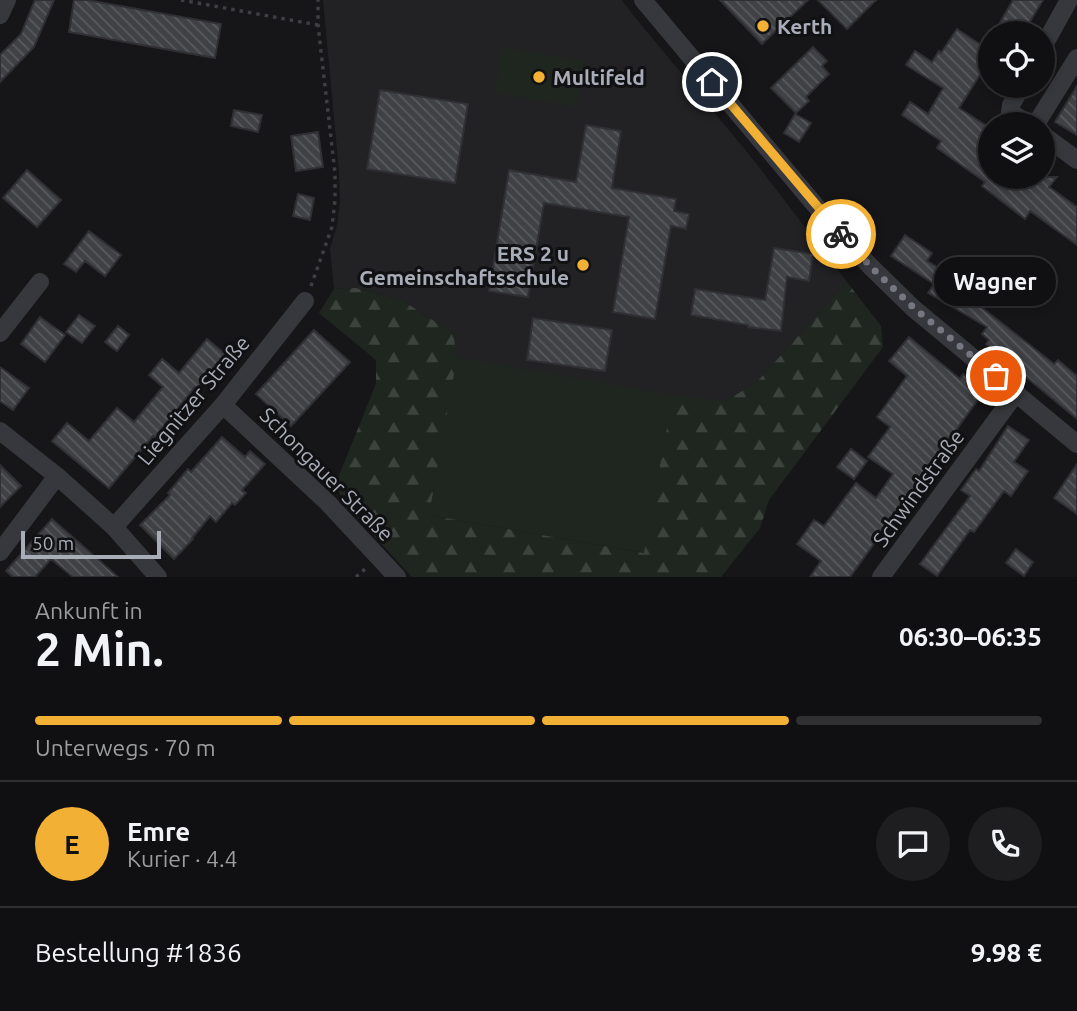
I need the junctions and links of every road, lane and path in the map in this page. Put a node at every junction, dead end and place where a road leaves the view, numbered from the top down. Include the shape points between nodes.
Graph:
1 (7, 0) edge
2 (181, 0) edge
3 (318, 0) edge
4 (643, 0) edge
5 (1069, 0) edge
6 (0, 15) edge
7 (318, 25) junction
8 (1055, 25) edge
9 (1077, 58) edge
10 (1043, 112) edge
11 (1055, 144) edge
12 (1077, 160) edge
13 (40, 282) dead end
14 (304, 301) joint
15 (0, 333) edge
16 (1016, 393) junction
17 (223, 405) junction
18 (0, 431) edge
19 (1077, 444) edge
20 (57, 476) junction
21 (114, 527) junction
22 (0, 552) edge
23 (158, 577) edge
24 (397, 577) edge
25 (881, 577) edge

1 - 6 street
2 - 7 path
3 - 7 path
4 - 16 street via 871,267
5 - 8 street
7 - 14 path via 335,201 332,227
9 - 10 street
11 - 12 street
13 - 15 street
14 - 17 street, Liegnitzer Straße
16 - 19 street
16 - 25 street, Schwindstraße
17 - 21 street, Liegnitzer Straße
17 - 24 street, Schongauer Straße via 328,503
18 - 20 street
20 - 21 street
20 - 22 street
21 - 23 street

